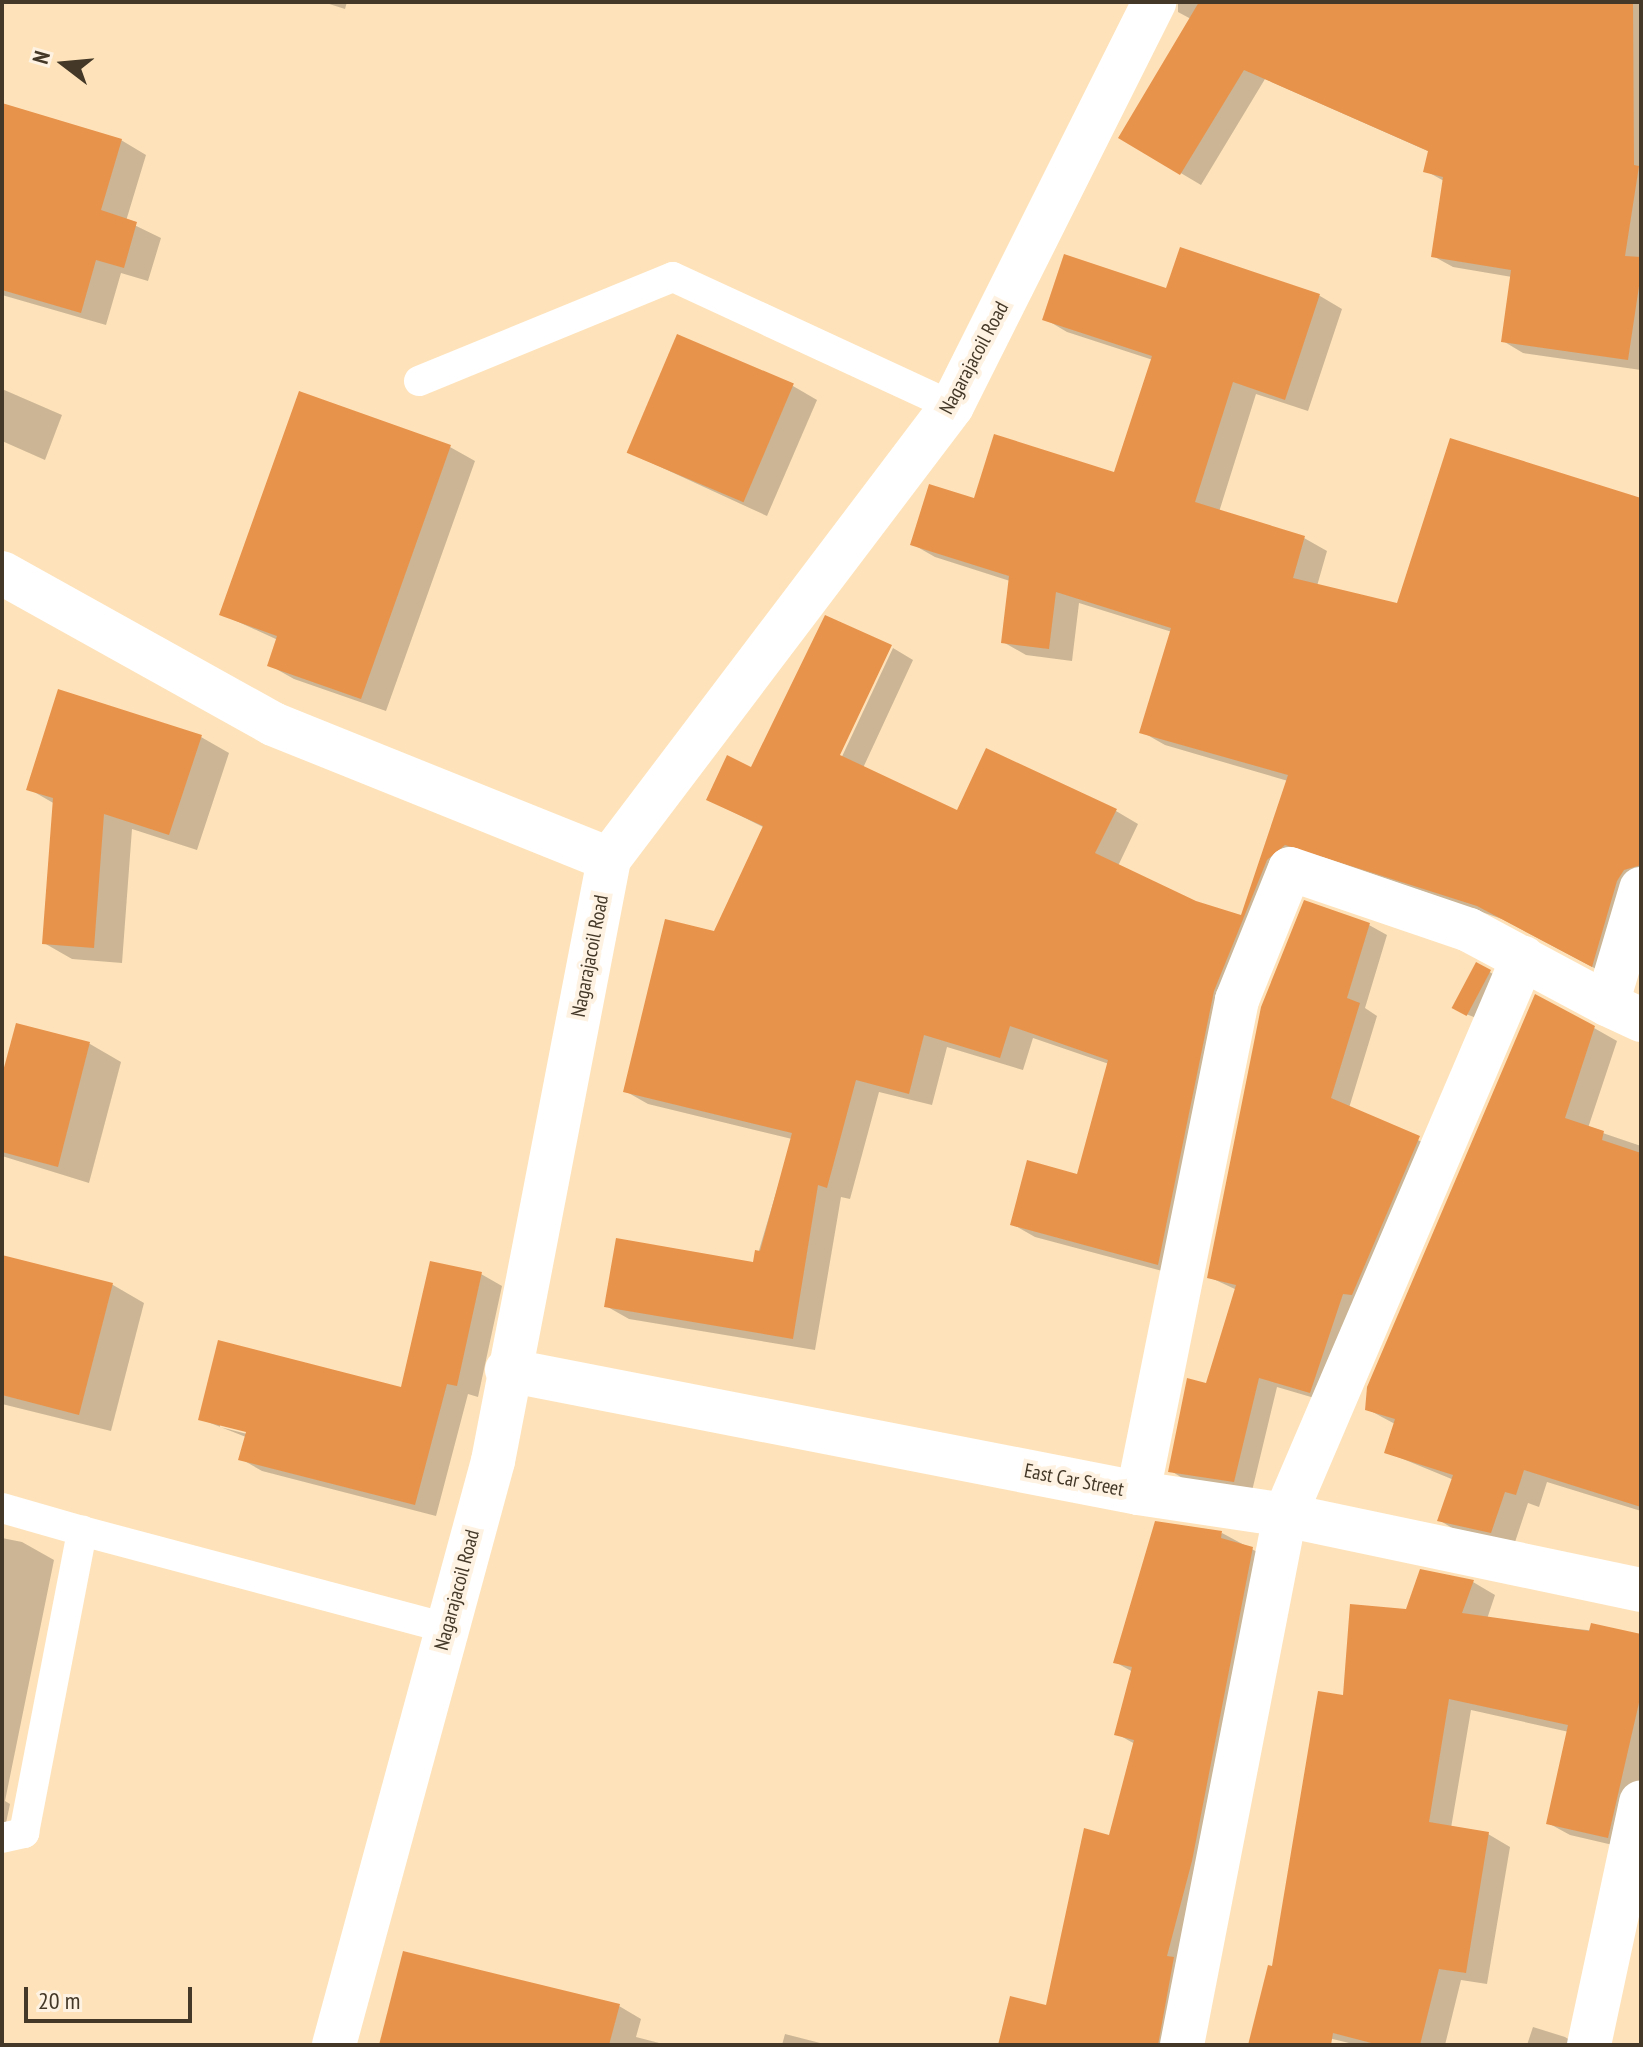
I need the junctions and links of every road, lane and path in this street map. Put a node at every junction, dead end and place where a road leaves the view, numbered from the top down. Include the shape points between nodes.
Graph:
1 (1154, 2) edge
2 (419, 381) dead end
3 (952, 406) junction
4 (2, 573) edge
5 (609, 859) junction
6 (1641, 889) edge
7 (1523, 958) junction
8 (1624, 1012) edge
9 (507, 1370) junction
10 (1138, 1493) junction
11 (2, 1508) edge
12 (1285, 1515) junction
13 (82, 1531) junction
14 (1641, 1590) edge
15 (447, 1628) junction
16 (1641, 1803) edge
17 (2, 1838) edge
18 (334, 2045) edge
19 (1182, 2045) edge
20 (1589, 2045) edge

1 - 3 street, Nagarajacoil Road
2 - 3 lane via 673,277
3 - 5 street, Nagarajacoil Road
4 - 5 street via 273,724
5 - 9 street, Nagarajacoil Road
6 - 8 street
7 - 8 street
7 - 10 street via 1469,930 1290,869 1237,1000
7 - 12 street
9 - 10 street, East Car Street
9 - 15 street, Nagarajacoil Road via 493,1461
10 - 12 street, East Car Street
11 - 13 lane
12 - 14 street, East Car Street
12 - 19 street
13 - 15 lane
13 - 17 lane via 24,1833
15 - 18 street, Nagarajacoil Road
16 - 20 street

